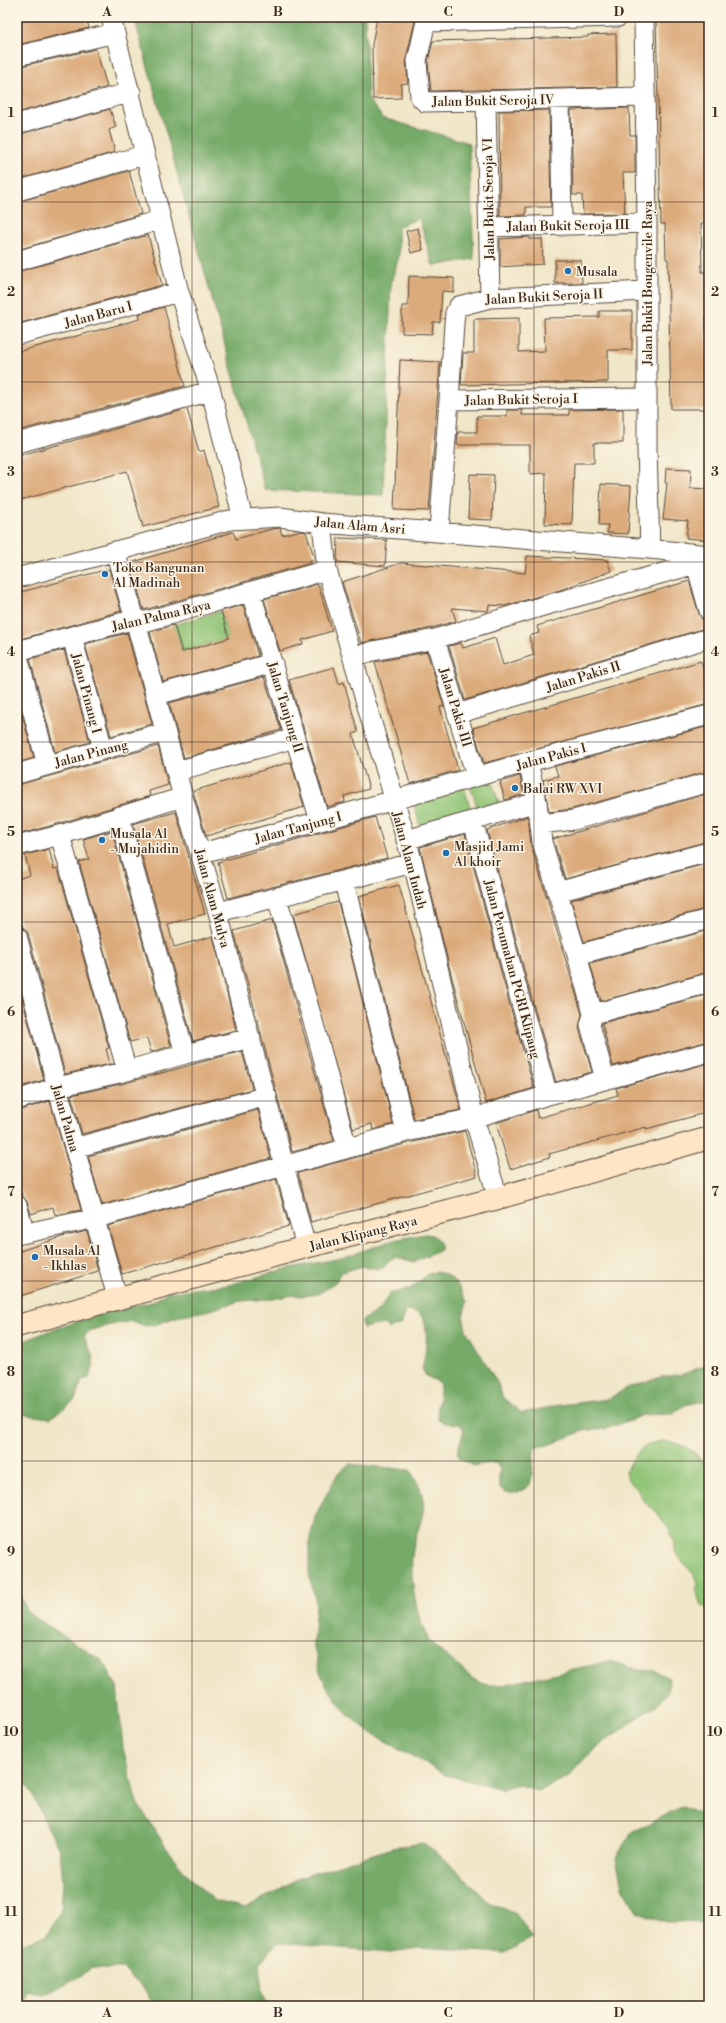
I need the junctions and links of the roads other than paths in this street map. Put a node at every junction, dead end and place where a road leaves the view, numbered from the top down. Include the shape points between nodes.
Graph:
1 (618, 17) edge
2 (644, 17) edge
3 (554, 18) edge
4 (427, 19) edge
5 (113, 25) edge
6 (17, 56) edge
7 (131, 92) junction
8 (644, 97) junction
9 (560, 99) junction
10 (486, 101) junction
11 (17, 124) edge
12 (144, 154) junction
13 (17, 191) edge
14 (160, 220) junction
15 (647, 223) junction
16 (562, 226) junction
17 (489, 227) junction
18 (17, 261) edge
19 (648, 291) junction
20 (179, 292) junction
21 (490, 298) junction
22 (17, 335) edge
23 (452, 345) joint
24 (211, 391) junction
25 (648, 398) junction
26 (449, 400) junction
27 (17, 443) edge
28 (243, 519) junction
29 (322, 523) junction
30 (439, 531) junction
31 (650, 549) junction
32 (115, 551) junction
33 (700, 558) edge
34 (327, 570) junction
35 (17, 578) edge
36 (252, 593) junction
37 (709, 611) edge
38 (136, 623) junction
39 (72, 637) junction
40 (709, 638) edge
41 (435, 639) junction
42 (17, 652) edge
43 (353, 657) junction
44 (273, 663) junction
45 (156, 695) junction
46 (457, 714) junction
47 (709, 715) edge
48 (165, 732) junction
49 (295, 738) junction
50 (103, 749) junction
51 (528, 762) junction
52 (47, 765) junction
53 (177, 771) junction
54 (17, 774) edge
55 (476, 776) junction
56 (709, 782) edge
57 (183, 797) junction
58 (394, 799) junction
59 (537, 802) junction
60 (119, 816) junction
61 (320, 821) junction
62 (473, 821) junction
63 (540, 824) junction
64 (60, 835) junction
65 (406, 840) junction
66 (17, 846) edge
67 (709, 852) edge
68 (202, 853) junction
69 (413, 863) junction
70 (344, 882) junction
71 (557, 892) junction
72 (277, 898) junction
73 (218, 912) junction
74 (709, 919) edge
75 (17, 936) edge
76 (577, 956) junction
77 (709, 983) edge
78 (593, 1014) junction
79 (251, 1038) junction
80 (709, 1052) edge
81 (185, 1054) junction
82 (127, 1071) junction
83 (605, 1079) junction
84 (57, 1088) junction
85 (548, 1095) junction
86 (267, 1096) junction
87 (17, 1100) edge
88 (474, 1118) junction
89 (406, 1132) junction
90 (709, 1138) edge
91 (74, 1148) junction
92 (347, 1148) junction
93 (285, 1165) junction
94 (498, 1198) junction
95 (17, 1205) edge
96 (96, 1218) junction
97 (21, 1234) edge
98 (306, 1247) junction
99 (118, 1300) junction
100 (17, 1326) edge

1 - 3 street
2 - 8 street, Jalan Bukit Bougenvile Raya
3 - 4 street
4 - 10 street, Jalan Bukit Seroja IV via 417,61 420,97 425,102
5 - 6 street
5 - 7 street
7 - 11 street
7 - 12 street
8 - 9 street, Jalan Bukit Seroja IV
8 - 15 street, Jalan Bukit Bougenvile Raya
9 - 10 street, Jalan Bukit Seroja IV
9 - 16 street
10 - 17 street, Jalan Bukit Seroja VI
12 - 13 street
12 - 14 street
14 - 18 street
14 - 20 street
15 - 16 street, Jalan Bukit Seroja III
15 - 19 street, Jalan Bukit Bougenvile Raya
16 - 17 street, Jalan Bukit Seroja III
17 - 21 street, Jalan Bukit Seroja VI
19 - 21 street, Jalan Bukit Seroja II
19 - 25 street, Jalan Bukit Bougenvile Raya
20 - 22 street, Jalan Baru I
20 - 24 street
21 - 23 street, Jalan Bukit Seroja II via 459,306 455,313
23 - 26 street, Jalan Bukit Seroja I
24 - 27 street
24 - 28 street
25 - 26 street, Jalan Bukit Seroja I
25 - 31 street, Jalan Bukit Bougenvile Raya
26 - 30 street
28 - 29 street, Jalan Alam Asri via 280,517
28 - 32 street, Jalan Alam Asri via 214,524
29 - 30 street, Jalan Alam Asri
29 - 34 street, Jalan Alam Indah
30 - 31 street, Jalan Alam Asri
31 - 33 street, Jalan Alam Asri
32 - 35 street, Jalan Alam Asri
32 - 38 street, Jalan Alam Mulya
33 - 37 street
33 - 41 street
34 - 36 street, Jalan Palma Raya
34 - 43 street, Jalan Alam Indah
36 - 38 street, Jalan Palma Raya
36 - 44 street, Jalan Tanjung II
38 - 39 street, Jalan Palma Raya via 128,622
38 - 45 street, Jalan Alam Mulya
39 - 42 street, Jalan Palma Raya
39 - 50 street, Jalan Pinang I
40 - 46 street, Jalan Pakis II
41 - 43 street
41 - 46 street, Jalan Pakis III
42 - 52 street
43 - 58 street, Jalan Alam Indah
44 - 45 street
44 - 49 street, Jalan Tanjung II
45 - 48 street, Jalan Alam Mulya
46 - 55 street, Jalan Pakis III
47 - 51 street, Jalan Pakis I
48 - 50 street, Jalan Pinang
48 - 53 street, Jalan Alam Mulya
49 - 53 street
49 - 61 street, Jalan Tanjung II
50 - 52 street, Jalan Pinang
51 - 55 street, Jalan Pakis I
51 - 59 street
52 - 54 street, Jalan Pinang
53 - 57 street, Jalan Alam Mulya
55 - 58 street, Jalan Pakis I
56 - 63 street via 574,820
57 - 60 street
57 - 68 street, Jalan Alam Mulya
58 - 61 street, Jalan Tanjung I
58 - 65 street, Jalan Alam Indah
59 - 62 street
59 - 63 street
60 - 64 street
60 - 81 street
61 - 68 street, Jalan Tanjung I
62 - 65 street
62 - 85 street, Jalan Perumahan PGRI Klipang
63 - 71 street via 542,842
64 - 66 street
64 - 82 street
65 - 69 street, Jalan Alam Indah
67 - 71 street
68 - 73 street, Jalan Alam Mulya
69 - 70 street
69 - 88 street, Jalan Alam Indah
70 - 72 street
70 - 89 street
71 - 76 street
72 - 73 street
72 - 92 street
73 - 79 street, Jalan Alam Mulya
74 - 76 street
75 - 84 street, Jalan Palma
76 - 78 street
77 - 78 street
78 - 83 street via 590,1025
79 - 81 street
79 - 86 street, Jalan Alam Mulya
80 - 83 street
81 - 82 street
82 - 84 street
83 - 85 street
84 - 87 street
84 - 91 street, Jalan Palma
85 - 88 street
86 - 91 street
86 - 93 street, Jalan Alam Mulya
88 - 89 street
88 - 94 street, Jalan Alam Indah
89 - 92 street
90 - 94 main road, Jalan Klipang Raya
91 - 96 street, Jalan Palma
92 - 93 street
93 - 96 street
93 - 98 street, Jalan Alam Mulya
94 - 98 main road, Jalan Klipang Raya
95 - 97 street
96 - 97 street
96 - 99 street, Jalan Palma
98 - 99 main road, Jalan Klipang Raya
99 - 100 main road, Jalan Klipang Raya

